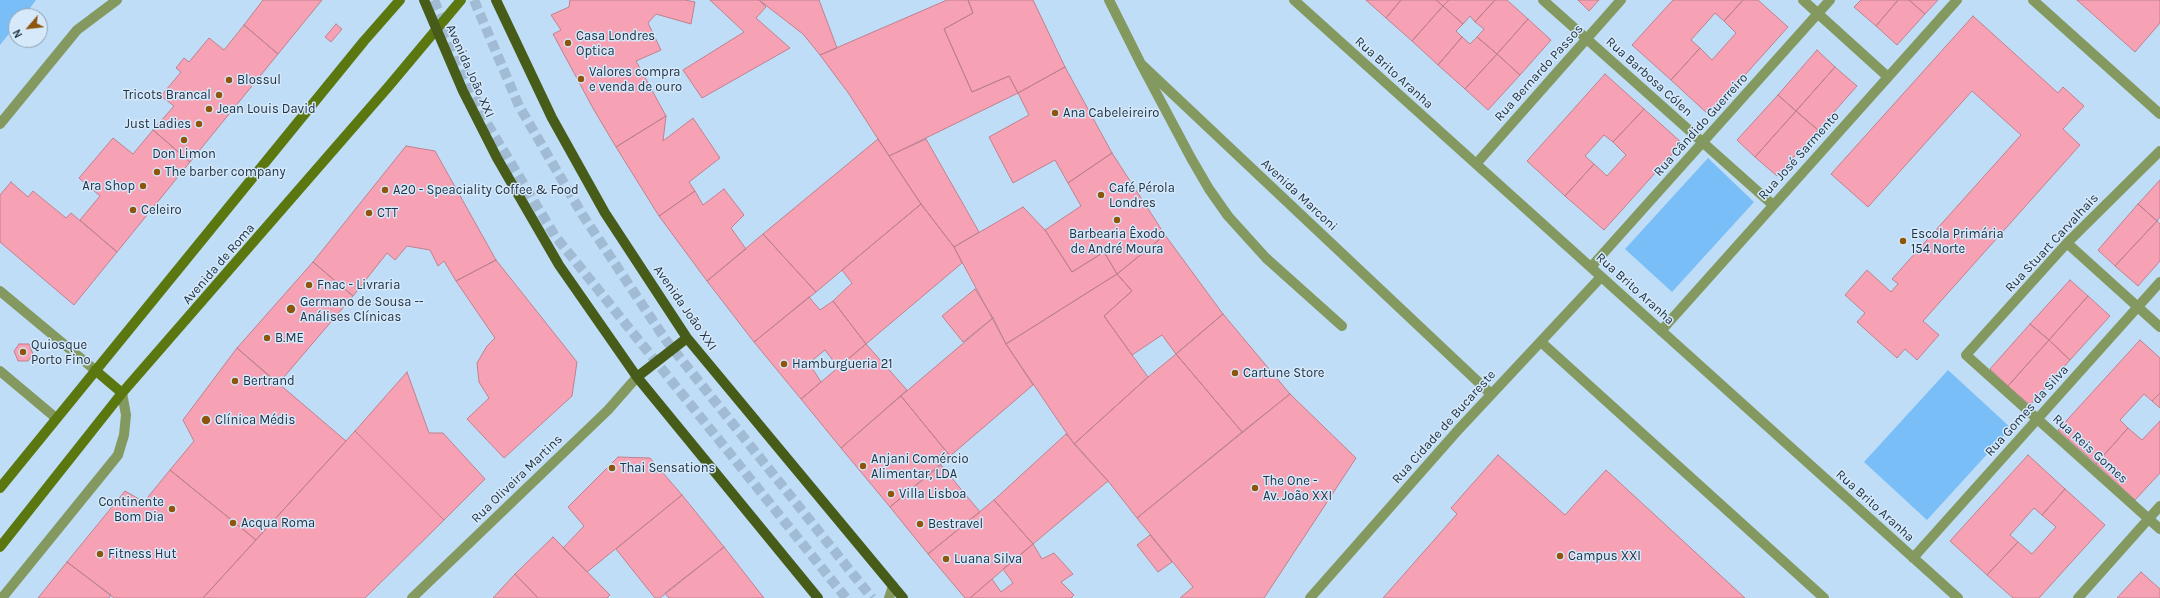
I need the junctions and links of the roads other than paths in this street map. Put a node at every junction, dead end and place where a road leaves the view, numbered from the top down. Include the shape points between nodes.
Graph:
1 (117, 0) edge
2 (400, 0) edge
3 (424, 0) edge
4 (461, 0) edge
5 (496, 0) edge
6 (1109, 0) edge
7 (1294, 0) edge
8 (1543, 0) edge
9 (1621, 0) edge
10 (1803, 0) edge
11 (1830, 0) edge
12 (1957, 0) edge
13 (2033, 0) edge
14 (1818, 14) junction
15 (437, 30) junction
16 (1586, 38) junction
17 (1141, 64) junction
18 (1888, 77) junction
19 (2160, 114) edge
20 (0, 124) edge
21 (1702, 142) junction
22 (2160, 151) edge
23 (1476, 164) junction
24 (1773, 205) junction
25 (2067, 243) junction
26 (1591, 267) junction
27 (1601, 276) junction
28 (2160, 282) edge
29 (0, 291) edge
30 (2138, 307) junction
31 (1342, 326) dead end
32 (2160, 327) edge
33 (1661, 331) junction
34 (687, 338) junction
35 (1541, 342) junction
36 (1966, 355) joint
37 (95, 370) junction
38 (0, 371) edge
39 (637, 377) junction
40 (122, 393) junction
41 (1491, 394) junction
42 (56, 418) junction
43 (2037, 419) junction
44 (0, 488) edge
45 (2160, 506) edge
46 (2148, 519) junction
47 (2160, 530) edge
48 (0, 547) edge
49 (1913, 558) junction
50 (893, 586) junction
51 (2, 598) edge
52 (412, 598) edge
53 (818, 598) edge
54 (889, 598) edge
55 (903, 598) edge
56 (1310, 598) edge
57 (1824, 598) edge
58 (1958, 598) edge
59 (2078, 598) edge

1 - 20 street via 77,30
2 - 37 main road, Avenida de Roma
3 - 15 main road, Avenida João XXI
4 - 15 main road, Avenida de Roma
5 - 34 main road, Avenida João XXI via 552,118 605,213
6 - 17 street, Avenida Marconi
7 - 23 street, Rua Brito Aranha
8 - 16 street, Rua Barbosa Cólen
9 - 16 street, Rua Bernardo Passos
10 - 14 street
11 - 14 street, Rua Cândido Guerreiro
12 - 18 street, Rua José Sarmento
13 - 19 street
14 - 18 street
14 - 21 street, Rua Cândido Guerreiro
15 - 39 main road, Avenida João XXI via 463,91 497,158 558,264
15 - 40 main road, Avenida de Roma
16 - 21 street, Rua Barbosa Cólen
16 - 23 street, Rua Bernardo Passos
17 - 31 street via 1194,164 1228,216 1266,258
17 - 41 street, Avenida Marconi
18 - 24 street, Rua José Sarmento
21 - 24 street, Rua Barbosa Cólen
21 - 26 street, Rua Cândido Guerreiro
22 - 25 street, Rua Stuart Carvalhais
23 - 26 street, Rua Brito Aranha
24 - 33 street, Rua José Sarmento
25 - 30 street
25 - 36 street, Rua Stuart Carvalhais
26 - 27 street, Rua Brito Aranha
27 - 33 street, Rua Brito Aranha
27 - 35 street, Rua Cidade de Bucareste
28 - 30 street, Rua Gomes da Silva
29 - 37 street
30 - 32 street
30 - 43 street, Rua Gomes da Silva
33 - 49 street, Rua Brito Aranha
34 - 39 main road
34 - 50 main road, Avenida João XXI
35 - 41 street, Rua Cidade de Bucareste
35 - 57 street
36 - 43 street, Rua Reis Gomes
37 - 40 main road
37 - 42 main road, Avenida de Roma
38 - 42 street
39 - 52 street, Rua Oliveira Martins via 608,410
39 - 53 main road, Avenida João XXI
40 - 48 main road, Avenida de Roma
40 - 51 street via 126,415 118,455
41 - 56 street, Rua Cidade de Bucareste
42 - 44 main road, Avenida de Roma
43 - 46 street, Rua Reis Gomes
43 - 49 street, Rua Gomes da Silva
45 - 46 street
46 - 47 street, Rua Reis Gomes
46 - 59 street
49 - 58 street, Rua Brito Aranha
50 - 54 street
50 - 55 main road, Avenida João XXI

